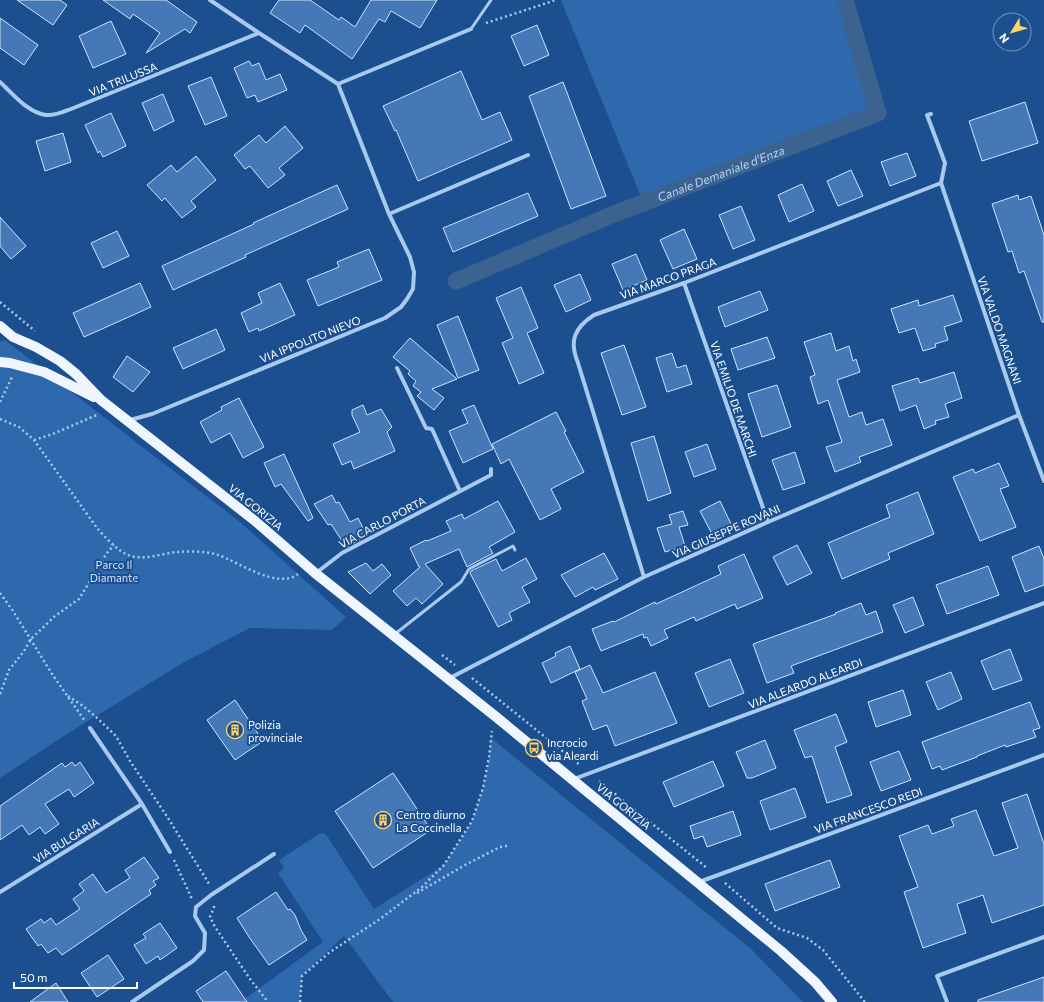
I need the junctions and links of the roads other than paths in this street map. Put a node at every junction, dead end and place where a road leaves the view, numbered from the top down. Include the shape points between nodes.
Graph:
1 (210, 0) edge
2 (491, 0) edge
3 (471, 29) joint
4 (259, 33) junction
5 (0, 82) edge
6 (338, 84) junction
7 (931, 114) dead end
8 (528, 155) dead end
9 (940, 183) junction
10 (389, 214) junction
11 (684, 283) junction
12 (0, 326) edge
13 (0, 362) edge
14 (397, 368) dead end
15 (101, 400) junction
16 (1019, 415) junction
17 (128, 420) junction
18 (491, 469) dead end
19 (1044, 481) edge
20 (460, 491) junction
21 (768, 522) junction
22 (515, 550) dead end
23 (315, 573) junction
24 (644, 578) junction
25 (1044, 603) edge
26 (394, 635) junction
27 (448, 679) junction
28 (90, 728) road end
29 (1044, 755) edge
30 (573, 780) junction
31 (142, 804) junction
32 (170, 852) road end
33 (274, 854) dead end
34 (698, 882) junction
35 (0, 892) edge
36 (1044, 938) edge
37 (132, 1002) edge
38 (832, 1002) edge
39 (947, 1002) edge

1 - 4 street
2 - 3 lane
3 - 6 street
4 - 5 street, VIA TRILUSSA via 58,114 46,115 35,112
4 - 6 street
6 - 10 street, VIA IPPOLITO NIEVO
7 - 9 street via 927,116 945,163
8 - 10 street
9 - 11 street, VIA MARCO PRAGA
9 - 16 street, VIA VALDO MAGNANI
10 - 17 street, VIA IPPOLITO NIEVO via 410,257 414,272 413,289 408,299 397,310 385,318 152,414
11 - 21 street, VIA EMILIO DE MARCHI
11 - 24 street, VIA MARCO PRAGA via 594,315 584,321 577,330 574,341 574,352
12 - 15 main road, VIA GORIZIA via 13,337 60,360
13 - 15 main road, VIA GORIZIA via 44,372
14 - 20 street via 426,428 432,429
15 - 17 main road, VIA GORIZIA
16 - 19 street, VIA VALDO MAGNANI
16 - 21 street, VIA GIUSEPPE ROVANI
17 - 23 main road, VIA GORIZIA via 254,520
18 - 20 street, VIA CARLO PORTA via 490,475
20 - 23 street, VIA CARLO PORTA via 342,553
21 - 24 street, VIA GIUSEPPE ROVANI
22 - 26 lane via 513,546 469,569 460,582
23 - 26 main road, VIA GORIZIA
24 - 27 street, VIA GIUSEPPE ROVANI
25 - 30 street, VIA ALEARDO ALEARDI
26 - 27 main road, VIA GORIZIA
27 - 30 main road, VIA GORIZIA
28 - 31 street
29 - 34 street, VIA FRANCESCO REDI
30 - 34 main road, VIA GORIZIA
31 - 32 street
31 - 35 street, VIA BULGARIA
33 - 37 street via 196,907 195,916 205,933 204,950 194,961
34 - 38 main road, VIA GORIZIA via 781,951 815,982
36 - 39 street via 937,976

